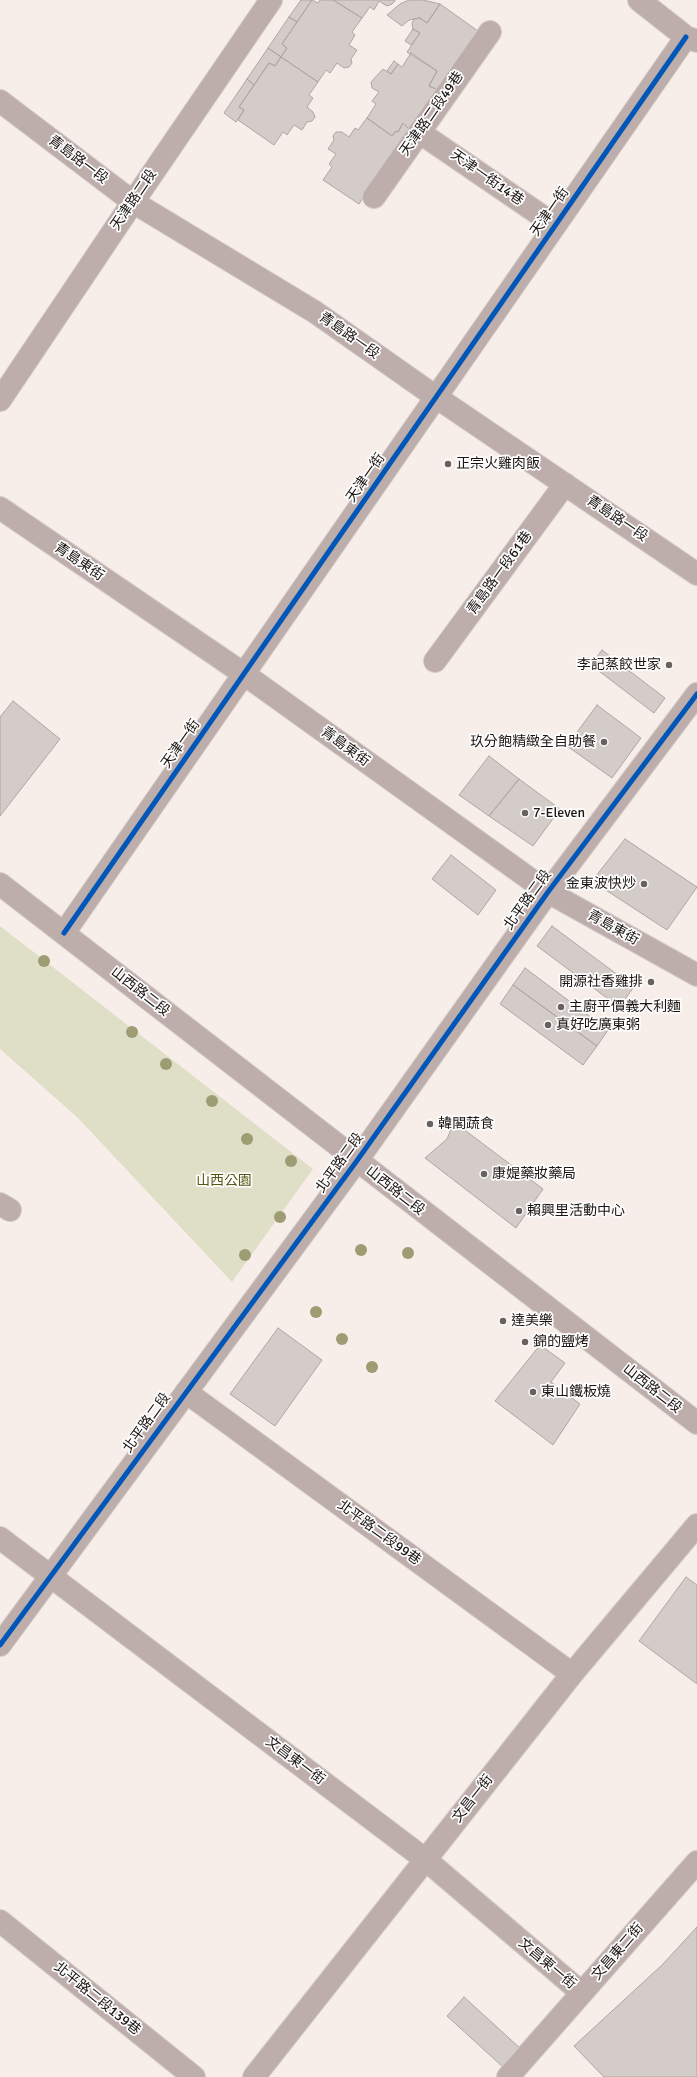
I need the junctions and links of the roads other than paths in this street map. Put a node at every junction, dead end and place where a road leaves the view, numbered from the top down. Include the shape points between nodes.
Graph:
1 (271, 0) edge
2 (639, 0) edge
3 (490, 32) dead end
4 (692, 39) edge
5 (0, 102) edge
6 (419, 132) junction
7 (374, 197) dead end
8 (133, 202) junction
9 (555, 225) junction
10 (436, 397) junction
11 (0, 400) edge
12 (565, 484) junction
13 (0, 508) edge
14 (697, 574) edge
15 (435, 661) dead end
16 (244, 674) junction
17 (697, 694) edge
18 (0, 884) edge
19 (548, 892) junction
20 (64, 932) junction
21 (697, 975) edge
22 (356, 1162) junction
23 (186, 1392) junction
24 (697, 1423) edge
25 (697, 1525) edge
26 (0, 1538) edge
27 (49, 1576) junction
28 (0, 1645) edge
29 (572, 1674) junction
30 (426, 1860) junction
31 (697, 1862) edge
32 (0, 1921) edge
33 (582, 1993) junction
34 (194, 2077) edge
35 (254, 2077) edge
36 (508, 2077) edge

1 - 8 street, 天津路二段
2 - 4 street
3 - 6 street, 天津路二段49巷
4 - 9 street, 天津一街
5 - 8 street, 青島路一段
6 - 7 street, 天津路二段49巷
6 - 9 street, 天津一街14巷
8 - 10 street, 青島路一段 via 315,312
8 - 11 street, 天津路二段
9 - 10 street, 天津一街
10 - 12 street, 青島路一段
10 - 16 street, 天津一街
12 - 14 street, 青島路一段
12 - 15 street, 青島路一段61巷
13 - 16 street, 青島東街
16 - 19 street, 青島東街
16 - 20 street, 天津一街
17 - 19 street, 北平路二段
18 - 20 street, 山西路二段
19 - 21 street, 青島東街
19 - 22 street, 北平路二段
20 - 22 street, 山西路二段
22 - 23 street, 北平路二段
22 - 24 street, 山西路二段
23 - 27 street, 北平路二段
23 - 29 street, 北平路二段99巷
25 - 29 street, 文昌一街
26 - 27 street, 文昌東一街
27 - 28 street, 北平路二段
27 - 30 street, 文昌東一街
29 - 30 street, 文昌一街
30 - 33 street, 文昌東一街
30 - 35 street, 文昌一街
31 - 33 street, 文昌東二街
32 - 34 street, 北平路二段139巷
33 - 36 street, 文昌東二街

